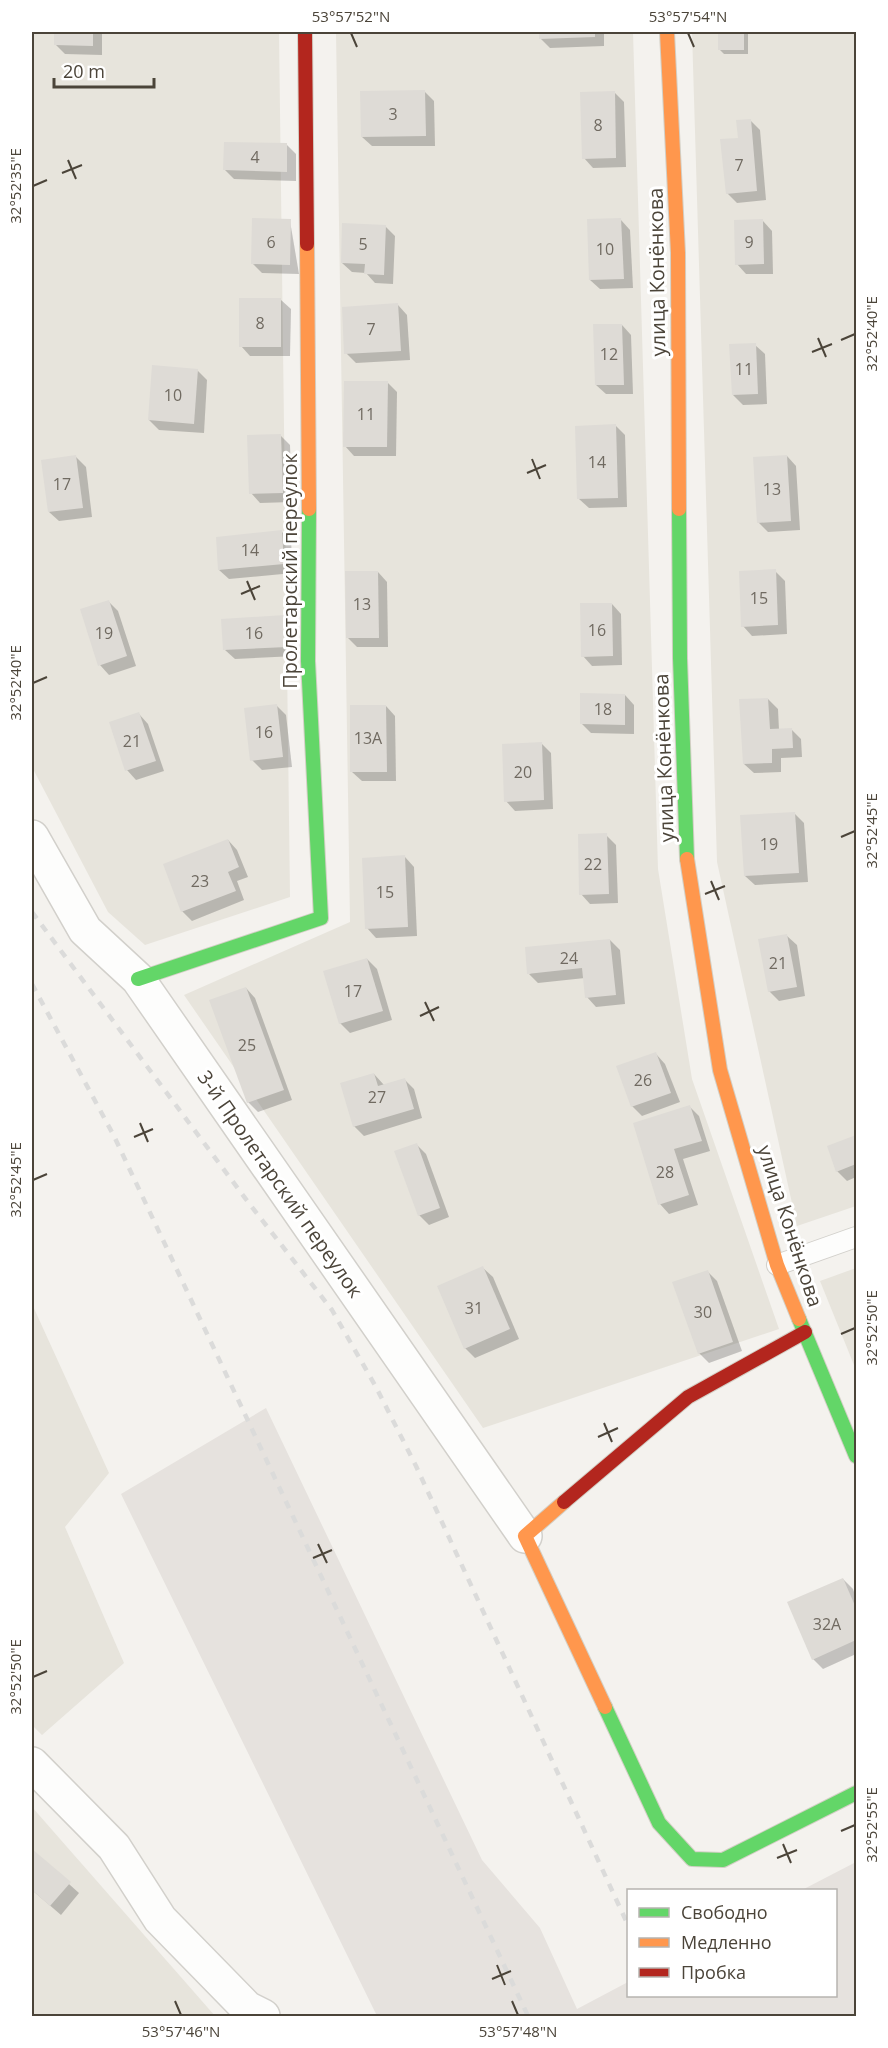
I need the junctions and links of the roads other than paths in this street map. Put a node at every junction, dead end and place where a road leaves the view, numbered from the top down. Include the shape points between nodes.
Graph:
1 (305, 32) edge
2 (667, 32) edge
3 (32, 837) edge
4 (138, 979) junction
5 (856, 1237) edge
6 (777, 1265) junction
7 (806, 1332) junction
8 (856, 1456) edge
9 (525, 1536) junction
10 (32, 1764) edge
11 (856, 1793) edge
12 (263, 2016) edge

1 - 4 street, Пролетарский переулок via 308,661 321,918
2 - 6 street, улица Конёнкова via 678,253 680,658 687,864 720,1070
3 - 4 street, 3-й Пролетарский переулок via 85,930
4 - 9 street, 3-й Пролетарский переулок
5 - 6 lane
6 - 7 street, улица Конёнкова
7 - 8 street, улица Конёнкова
7 - 9 street via 688,1397
9 - 11 street via 659,1823 692,1859 723,1860
10 - 12 street via 114,1847 160,1918 247,2008

